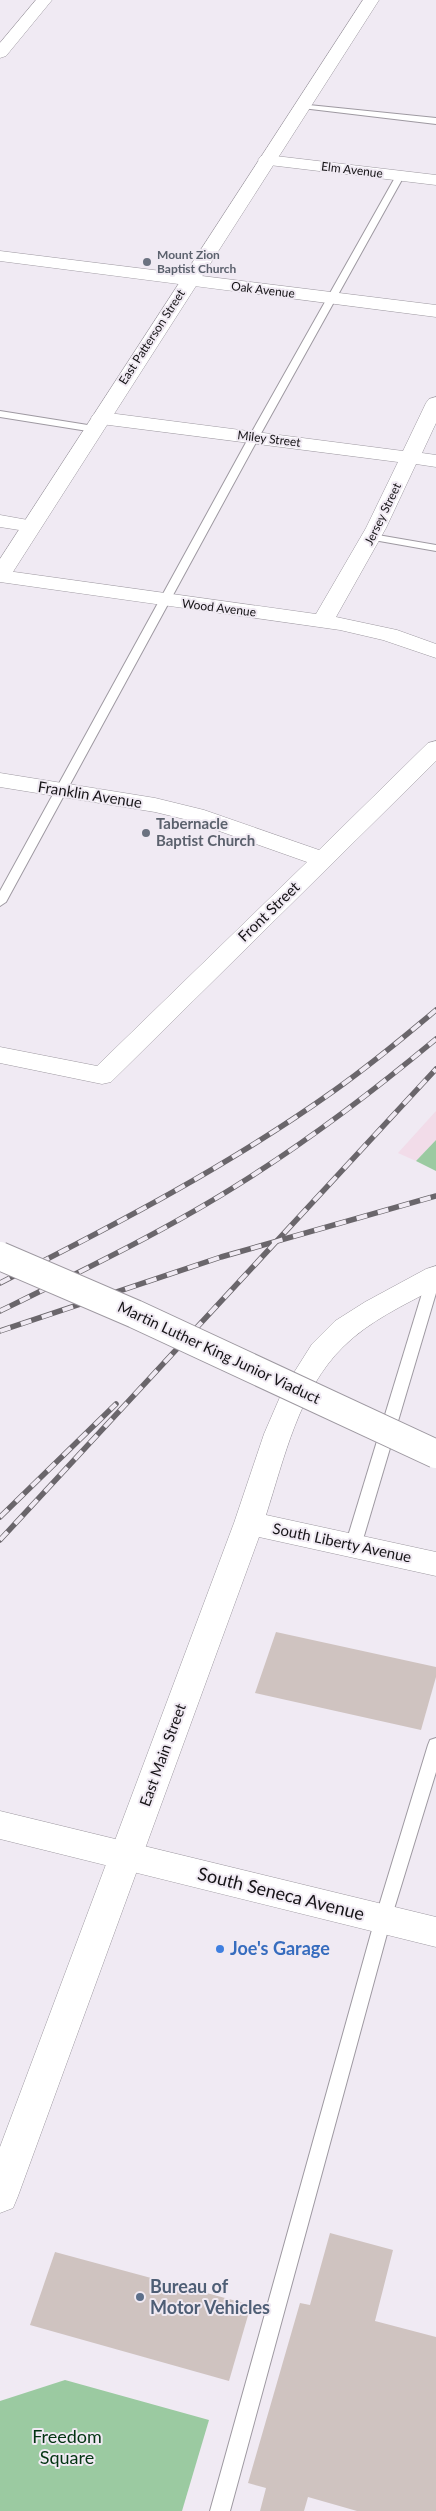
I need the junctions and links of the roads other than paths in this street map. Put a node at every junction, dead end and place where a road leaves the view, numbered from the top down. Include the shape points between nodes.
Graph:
1 (44, 0) edge
2 (371, 0) edge
3 (0, 53) edge
4 (302, 106) junction
5 (436, 121) edge
6 (267, 160) junction
7 (400, 176) junction
8 (436, 180) edge
9 (0, 256) edge
10 (189, 280) junction
11 (333, 298) junction
12 (436, 311) edge
13 (436, 403) edge
14 (0, 414) edge
15 (97, 423) junction
16 (254, 437) junction
17 (410, 458) junction
18 (436, 461) edge
19 (0, 521) edge
20 (32, 526) junction
21 (372, 537) junction
22 (436, 548) edge
23 (0, 575) edge
24 (166, 600) junction
25 (323, 621) junction
26 (436, 651) edge
27 (436, 748) edge
28 (0, 780) edge
29 (60, 790) junction
30 (322, 859) junction
31 (0, 902) edge
32 (0, 1055) edge
33 (0, 1256) edge
34 (435, 1277) edge
35 (436, 1454) edge
36 (249, 1523) junction
37 (353, 1546) junction
38 (436, 1564) edge
39 (436, 1745) edge
40 (0, 1825) edge
41 (126, 1856) junction
42 (383, 1919) junction
43 (436, 1932) edge
44 (0, 2196) edge
45 (220, 2511) edge

1 - 3 street
2 - 4 street, East Patterson Street
4 - 5 lane
4 - 6 street, East Patterson Street
6 - 7 street, Elm Avenue
6 - 10 street, East Patterson Street
7 - 8 street, Elm Avenue
7 - 11 lane
9 - 10 street, Oak Avenue
10 - 11 street, Oak Avenue
10 - 15 street, East Patterson Street
11 - 12 street, Oak Avenue
11 - 16 lane
13 - 17 street, Jersey Street
14 - 15 lane
15 - 16 street, Miley Street
15 - 20 street, East Patterson Street
16 - 17 street, Miley Street
16 - 24 lane
17 - 18 street, Miley Street
17 - 21 street, Jersey Street
19 - 20 street
20 - 23 street, East Patterson Street
21 - 22 lane
21 - 25 street, Jersey Street
23 - 24 street, Wood Avenue
24 - 25 street, Wood Avenue
24 - 29 lane
25 - 26 street, Wood Avenue via 381,633
27 - 30 street, Front Street
28 - 29 street, Franklin Avenue
29 - 30 street, Franklin Avenue via 196,815
29 - 31 lane
30 - 32 street, Front Street via 102,1076
33 - 35 street, Martin Luther King Junior Viaduct, bridge via 135,1314
34 - 36 street, East Main Street via 347,1328 322,1350 284,1420
34 - 37 lane
36 - 37 street, South Liberty Avenue
36 - 41 street, East Main Street
37 - 38 street, South Liberty Avenue
39 - 42 lane
40 - 41 street, South Seneca Avenue
41 - 42 street, South Seneca Avenue
41 - 44 street, East Main Street
42 - 43 street, South Seneca Avenue
42 - 45 lane

